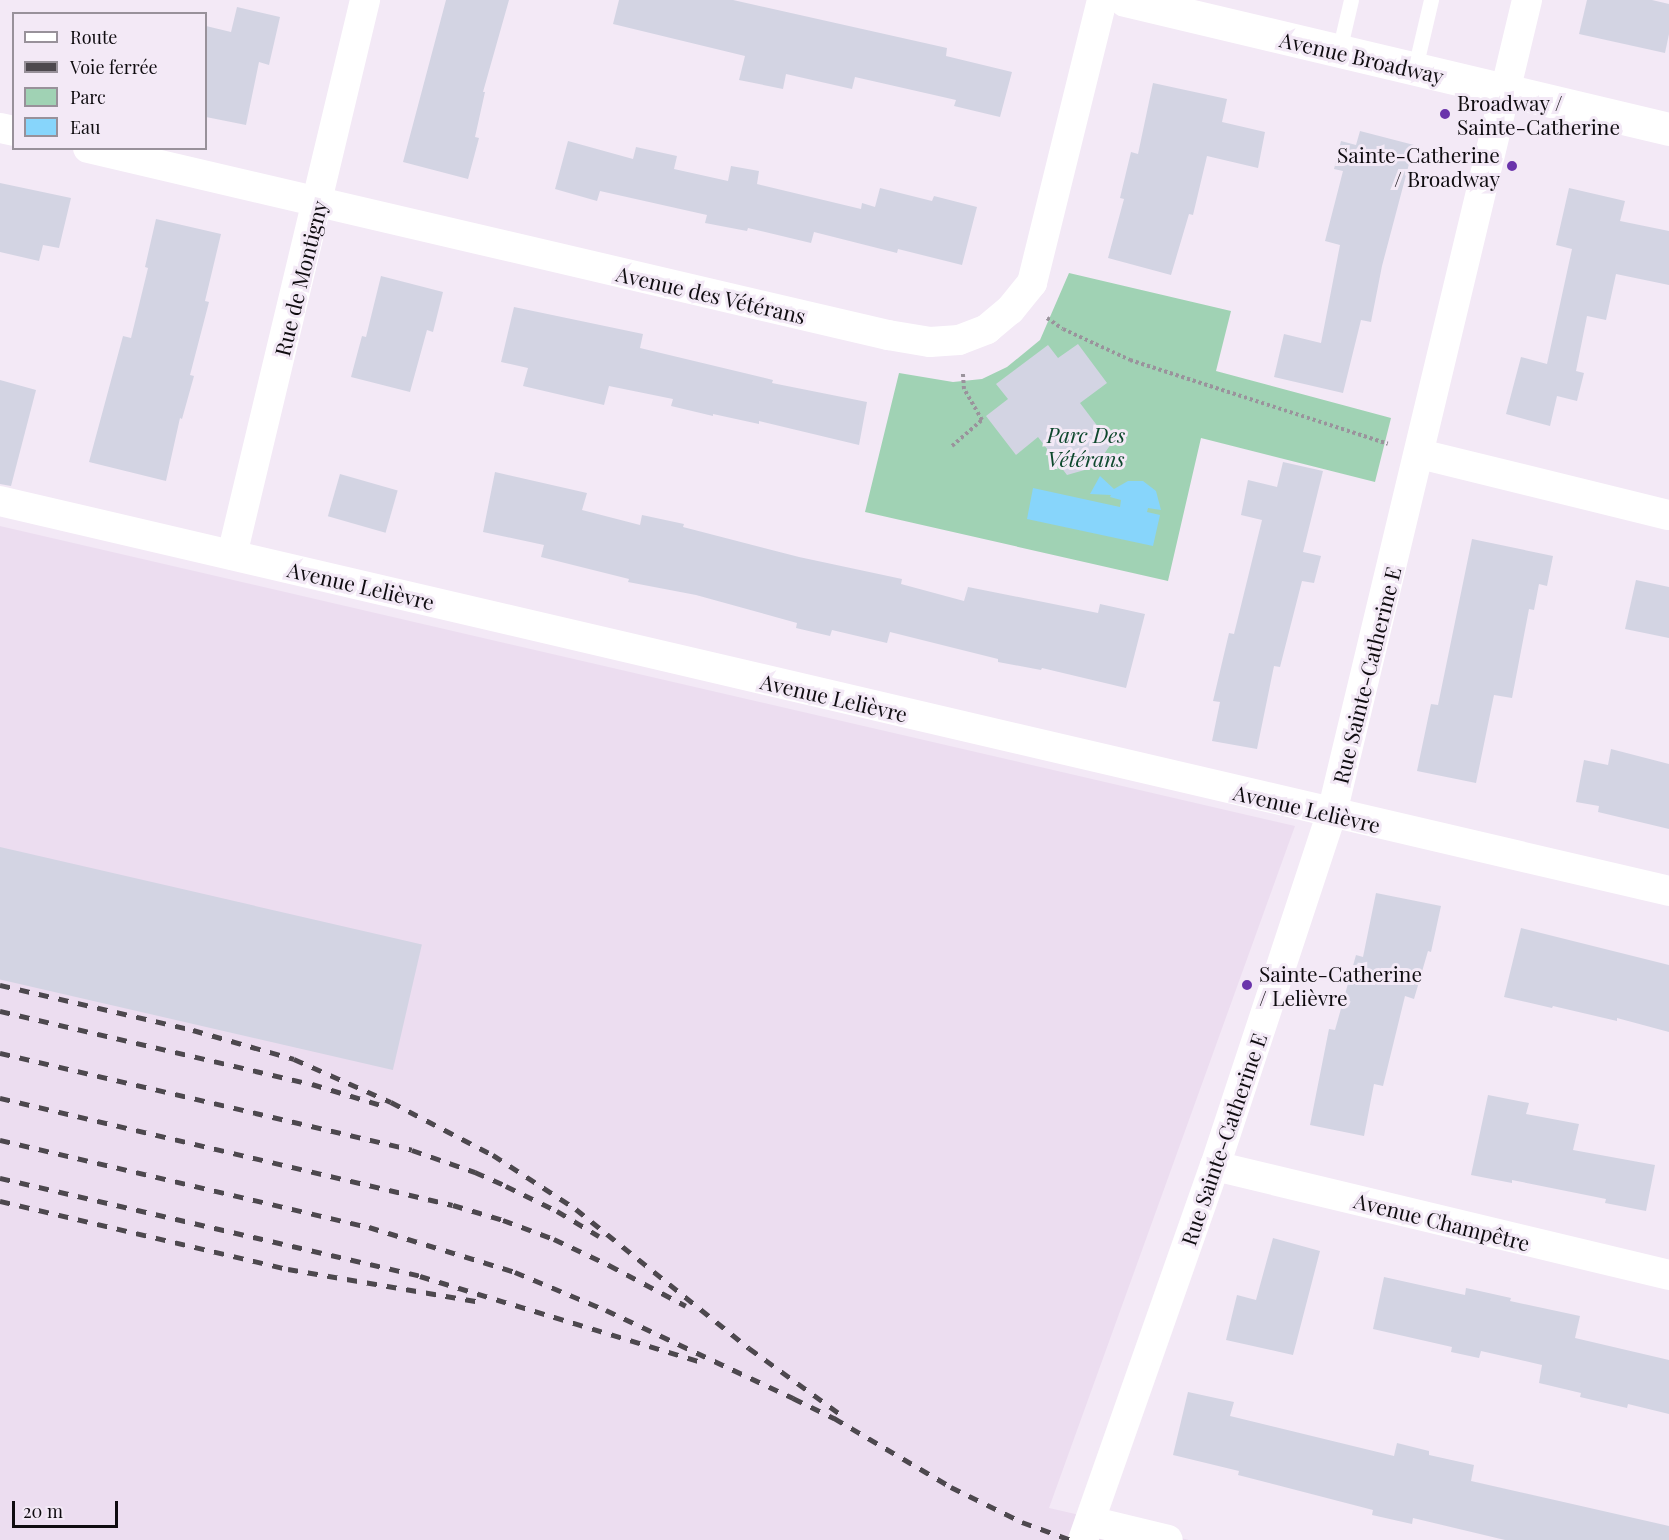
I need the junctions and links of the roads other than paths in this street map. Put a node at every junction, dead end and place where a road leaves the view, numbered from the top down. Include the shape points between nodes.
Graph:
1 (365, 0) edge
2 (1102, 0) edge
3 (1125, 0) edge
4 (1351, 0) edge
5 (1431, 0) edge
6 (1527, 0) edge
7 (1339, 51) junction
8 (1415, 68) junction
9 (1504, 90) junction
10 (1669, 129) edge
11 (96, 150) edge
12 (318, 203) junction
13 (1420, 454) junction
14 (0, 501) edge
15 (1669, 516) edge
16 (232, 555) junction
17 (1332, 813) junction
18 (1669, 891) edge
19 (1215, 1166) junction
20 (1669, 1275) edge
21 (1086, 1531) edge
22 (1168, 1540) edge

1 - 12 street, Rue de Montigny
2 - 12 street, Avenue des Vétérans via 1032,284 987,329 959,340 930,342 888,335
3 - 7 street, Avenue Broadway
4 - 7 lane
5 - 8 lane
6 - 9 street, Rue Sainte-Catherine E
7 - 8 street, Avenue Broadway
8 - 9 street, Avenue Broadway
9 - 10 street, Avenue Broadway
9 - 13 street, Rue Sainte-Catherine E
11 - 12 street, Avenue des Vétérans
12 - 16 street, Rue de Montigny
13 - 15 street
13 - 17 street, Rue Sainte-Catherine E
14 - 16 street, Avenue Lelièvre
16 - 17 street, Avenue Lelièvre
17 - 18 street, Avenue Lelièvre
17 - 19 street, Rue Sainte-Catherine E
19 - 20 street, Avenue Champêtre
19 - 21 street, Rue Sainte-Catherine E
21 - 22 street

